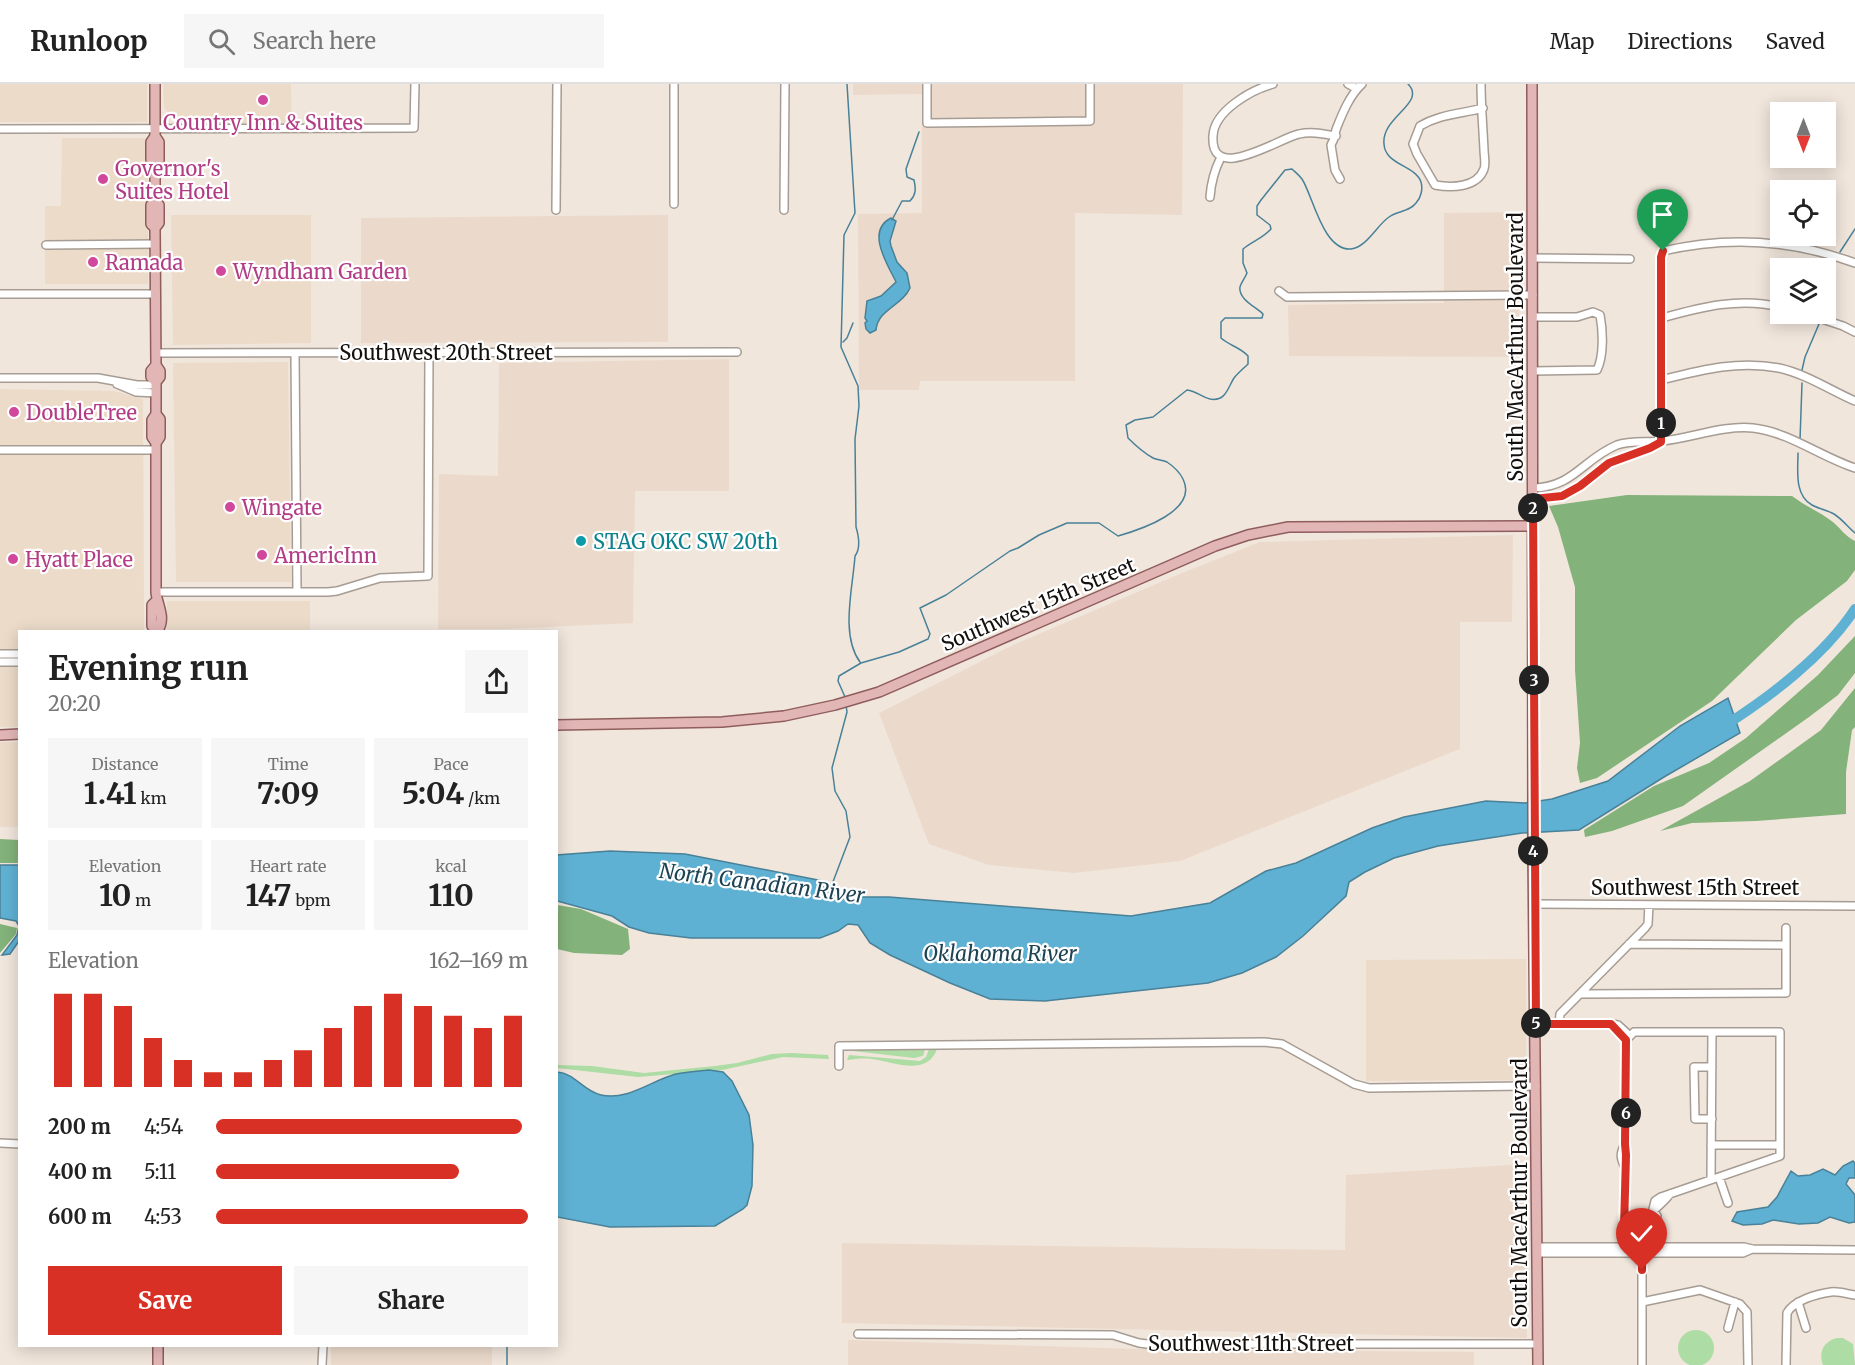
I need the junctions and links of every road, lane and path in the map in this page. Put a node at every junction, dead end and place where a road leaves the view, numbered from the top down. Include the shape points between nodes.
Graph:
1 (155, 84) edge
2 (415, 84) edge
3 (556, 84) edge
4 (674, 84) edge
5 (785, 84) edge
6 (927, 84) edge
7 (1090, 84) edge
8 (1272, 84) edge
9 (1348, 84) edge
10 (1481, 84) edge
11 (1532, 84) edge
12 (1259, 86) edge
13 (1359, 86) edge
14 (1483, 108) junction
15 (0, 129) edge
16 (155, 133) junction
17 (1336, 136) junction
18 (1221, 158) junction
19 (1340, 179) dead end
20 (1210, 198) dead end
21 (674, 204) dead end
22 (556, 210) dead end
23 (784, 210) dead end
24 (155, 244) junction
25 (46, 245) dead end
26 (1533, 258) junction
27 (1630, 259) dead end
28 (1855, 263) edge
29 (1279, 291) dead end
30 (0, 294) edge
31 (156, 294) junction
32 (1533, 296) junction
33 (1770, 306) edge
34 (1533, 317) junction
35 (1662, 318) junction
36 (1836, 324) edge
37 (1855, 332) edge
38 (429, 352) junction
39 (737, 352) dead end
40 (156, 353) junction
41 (295, 353) junction
42 (1533, 371) junction
43 (0, 378) edge
44 (1661, 380) junction
45 (156, 387) junction
46 (1855, 401) edge
47 (1661, 442) junction
48 (156, 446) junction
49 (0, 450) edge
50 (1855, 468) edge
51 (1580, 470) junction
52 (1587, 481) junction
53 (1533, 488) junction
54 (1533, 499) junction
55 (1533, 526) junction
56 (297, 591) junction
57 (156, 596) junction
58 (158, 630) edge
59 (0, 654) edge
60 (18, 654) edge
61 (0, 662) edge
62 (18, 662) edge
63 (558, 725) edge
64 (18, 734) edge
65 (0, 735) edge
66 (1535, 904) junction
67 (1649, 905) junction
68 (1855, 906) edge
69 (1786, 928) dead end
70 (1629, 944) junction
71 (1786, 945) junction
72 (1580, 994) junction
73 (1536, 1024) junction
74 (1559, 1024) junction
75 (1712, 1032) junction
76 (1627, 1037) junction
77 (839, 1066) dead end
78 (1712, 1067) junction
79 (1536, 1086) junction
80 (1712, 1119) junction
81 (0, 1143) edge
82 (18, 1144) edge
83 (1779, 1144) junction
84 (1712, 1145) junction
85 (1715, 1178) junction
86 (1728, 1203) dead end
87 (1639, 1227) junction
88 (1624, 1228) junction
89 (1624, 1247) junction
90 (1537, 1250) junction
91 (1640, 1250) junction
92 (1855, 1250) edge
93 (1855, 1295) edge
94 (1642, 1302) junction
95 (1735, 1302) junction
96 (1798, 1302) junction
97 (1728, 1328) dead end
98 (1806, 1328) dead end
99 (858, 1334) dead end
100 (1538, 1344) junction
101 (158, 1347) edge
102 (323, 1347) edge
103 (158, 1365) edge
104 (322, 1365) edge
105 (1538, 1365) edge
106 (1642, 1365) edge
107 (1748, 1365) edge
108 (1786, 1365) edge

1 - 16 main road
2 - 16 street via 414,128
3 - 22 street
4 - 21 street
5 - 23 street
6 - 7 street via 927,123 1090,121
8 - 12 street
9 - 13 street
10 - 14 street
11 - 26 main road, South MacArthur Boulevard
12 - 18 street via 1218,118 1213,140
13 - 17 street
14 - 14 street via 1484,168 1477,180 1464,186 1435,185 1413,144 1420,126 1442,115
15 - 16 street
16 - 24 main road via 159,142 159,161 155,165 159,223
17 - 18 street via 1301,133 1247,155
17 - 19 street via 1330,145
18 - 20 street
24 - 25 street
24 - 31 main road
26 - 27 street
26 - 32 main road, South MacArthur Boulevard
28 - 35 street via 1778,243 1711,243 1663,251
29 - 32 street via 1287,297
30 - 31 street
31 - 40 main road
32 - 34 main road, South MacArthur Boulevard
33 - 35 street via 1732,303 1698,307
34 - 42 main road, South MacArthur Boulevard
34 - 42 street via 1576,317 1593,312 1600,315 1601,363 1597,370
35 - 44 street
36 - 37 street
38 - 39 street, Southwest 20th Street
38 - 41 street, Southwest 20th Street
38 - 56 street via 428,576 380,578 337,591
40 - 41 street, Southwest 20th Street
40 - 45 main road via 160,371
41 - 56 street
42 - 53 main road, South MacArthur Boulevard
43 - 45 street via 110,380
44 - 46 street via 1732,364 1751,365 1780,369
44 - 47 street
45 - 48 main road via 156,414 160,419
47 - 50 street via 1753,428
47 - 51 street via 1618,444
47 - 52 street via 1609,463
48 - 49 street
48 - 57 main road
51 - 52 street
51 - 53 street via 1559,484
52 - 54 street via 1562,496
53 - 54 main road, South MacArthur Boulevard
54 - 55 main road, South MacArthur Boulevard
55 - 63 main road, Southwest 15th Street via 1288,527 1248,535 879,692 836,705 784,716 722,722
55 - 66 main road, South MacArthur Boulevard
56 - 57 street
57 - 58 main road via 161,606
59 - 60 street
59 - 61 street
61 - 62 street
64 - 65 main road
66 - 67 street, Southwest 15th Street
66 - 73 main road, South MacArthur Boulevard
67 - 68 street, Southwest 15th Street
67 - 70 street via 1648,924
69 - 71 street
70 - 71 street
70 - 72 street
71 - 72 street via 1786,993
72 - 74 street via 1560,1014
73 - 74 street
73 - 79 main road, South MacArthur Boulevard
74 - 76 street via 1611,1024
75 - 76 street via 1634,1032
75 - 78 street
75 - 83 street via 1780,1032
76 - 88 street via 1625,1144 1621,1152 1625,1167
77 - 79 street via 839,1046 1264,1042 1282,1044 1354,1084 1369,1088
78 - 80 street
78 - 80 street via 1695,1067 1695,1119
79 - 90 main road, South MacArthur Boulevard
80 - 84 street
81 - 82 street
83 - 84 street
83 - 85 street via 1779,1156
84 - 85 street
85 - 86 street
85 - 87 street via 1670,1194
87 - 88 street
87 - 91 street
88 - 89 street
89 - 90 street
89 - 91 street
90 - 91 street
90 - 100 main road, South MacArthur Boulevard
91 - 92 street
91 - 94 street
93 - 96 street via 1832,1292
94 - 95 street via 1700,1290
94 - 106 street
95 - 97 street
95 - 107 street via 1747,1312
96 - 98 street
96 - 108 street via 1787,1313
99 - 100 street, Southwest 11th Street via 1113,1335 1147,1344
100 - 105 main road, South MacArthur Boulevard
101 - 103 main road
102 - 104 street

